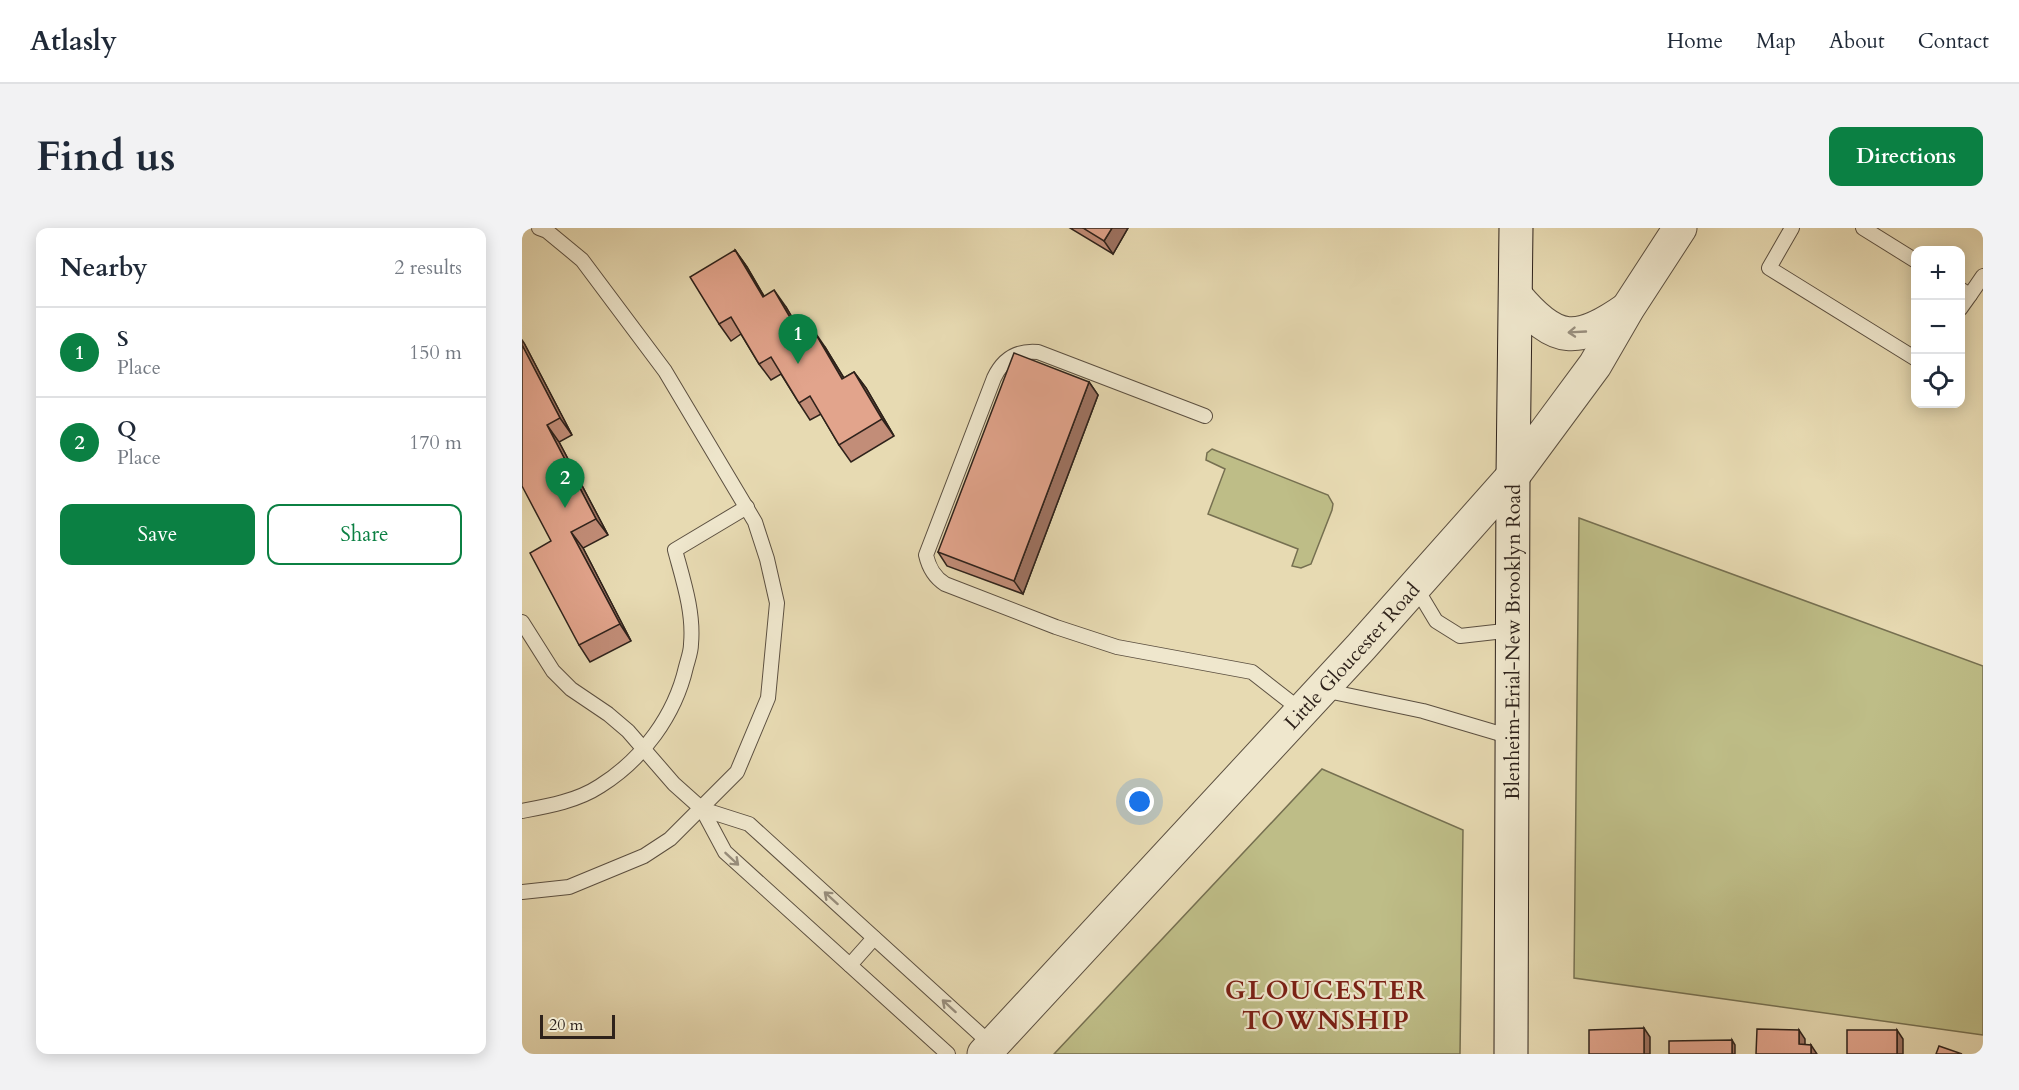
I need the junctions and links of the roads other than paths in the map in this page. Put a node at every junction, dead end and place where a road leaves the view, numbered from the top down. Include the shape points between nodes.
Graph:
1 (539, 228) edge
2 (1516, 228) edge
3 (1680, 228) edge
4 (1792, 228) edge
5 (1863, 228) edge
6 (1911, 258) edge
7 (1983, 276) edge
8 (1965, 292) edge
9 (1516, 296) junction
10 (1628, 308) junction
11 (1911, 356) edge
12 (1205, 416) dead end
13 (1513, 476) junction
14 (747, 507) junction
15 (1415, 586) junction
16 (522, 622) edge
17 (1513, 630) junction
18 (1312, 700) junction
19 (1512, 738) junction
20 (643, 749) junction
21 (702, 809) junction
22 (522, 811) edge
23 (522, 892) edge
24 (874, 938) junction
25 (850, 965) junction
26 (988, 1049) edge
27 (948, 1054) edge
28 (1511, 1054) edge

1 - 14 lane via 582,260 658,362
2 - 9 street, Blenheim-Erial-New Brooklyn Road
3 - 10 street, Little Gloucester Road
4 - 11 lane via 1769,268
5 - 6 lane
7 - 8 lane
10 -> 9 street via 1584,333 1564,333 1547,328
9 - 13 street, Blenheim-Erial-New Brooklyn Road
10 - 13 street, Little Gloucester Road via 1595,365
12 - 18 lane via 1038,352 1012,356 994,378 926,555 928,562 945,584 1087,637 1117,647 1252,672
13 - 15 street, Little Gloucester Road
13 - 17 street, Blenheim-Erial-New Brooklyn Road
14 - 20 lane via 675,550 689,607 691,645 672,710
14 - 21 lane via 767,559 777,603 768,698 738,772
15 - 17 lane via 1436,621 1460,636
15 - 18 street, Little Gloucester Road
16 - 20 lane via 553,672 628,731
17 - 19 street, Blenheim-Erial-New Brooklyn Road
18 - 19 lane via 1423,711
18 - 26 street, Little Gloucester Road
19 - 28 street, Blenheim-Erial-New Brooklyn Road
20 - 21 lane
20 - 22 lane via 600,786 574,799
21 - 23 lane via 670,839 644,856 569,887
24 -> 21 lane via 749,824
21 -> 25 lane via 725,852
24 - 25 lane
26 -> 24 lane
25 - 27 lane

